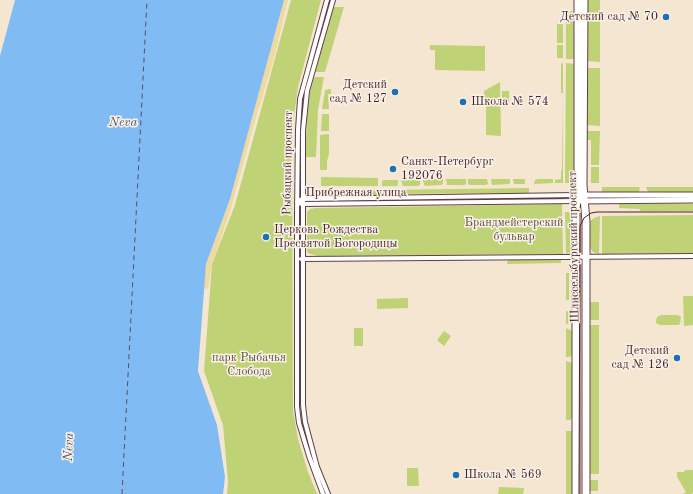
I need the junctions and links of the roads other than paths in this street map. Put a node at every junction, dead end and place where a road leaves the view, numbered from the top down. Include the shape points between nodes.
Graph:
1 (327, 0) edge
2 (333, 0) edge
3 (578, 0) edge
4 (584, 0) edge
5 (693, 195) edge
6 (581, 198) junction
7 (302, 199) junction
8 (693, 200) edge
9 (297, 202) junction
10 (302, 204) junction
11 (576, 256) junction
12 (586, 256) junction
13 (693, 256) edge
14 (296, 259) junction
15 (302, 259) junction
16 (323, 494) edge
17 (328, 494) edge
18 (576, 494) edge
19 (586, 494) edge

1 - 9 street, Рыбацкий проспект via 300,99
2 - 7 street, Рыбацкий проспект via 306,99
3 - 6 main road, Шлиссельбургский проспект
4 - 6 main road, Шлиссельбургский проспект
5 - 6 street, Прибрежная улица
6 - 7 street, Прибрежная улица
6 - 8 street, Прибрежная улица
6 - 10 street, Прибрежная улица
6 - 11 main road, Шлиссельбургский проспект
6 - 12 main road, Шлиссельбургский проспект
7 - 9 street, Прибрежная улица
7 - 10 street, Рыбацкий проспект
9 - 10 street, Прибрежная улица
9 - 14 street, Рыбацкий проспект
10 - 15 street, Рыбацкий проспект
11 - 12 street
11 - 15 street
11 - 18 main road, Шлиссельбургский проспект
12 - 13 street
12 - 19 main road, Шлиссельбургский проспект
14 - 15 street
14 - 16 street, Рыбацкий проспект via 297,407 308,456
15 - 17 street, Рыбацкий проспект via 303,405 315,461

